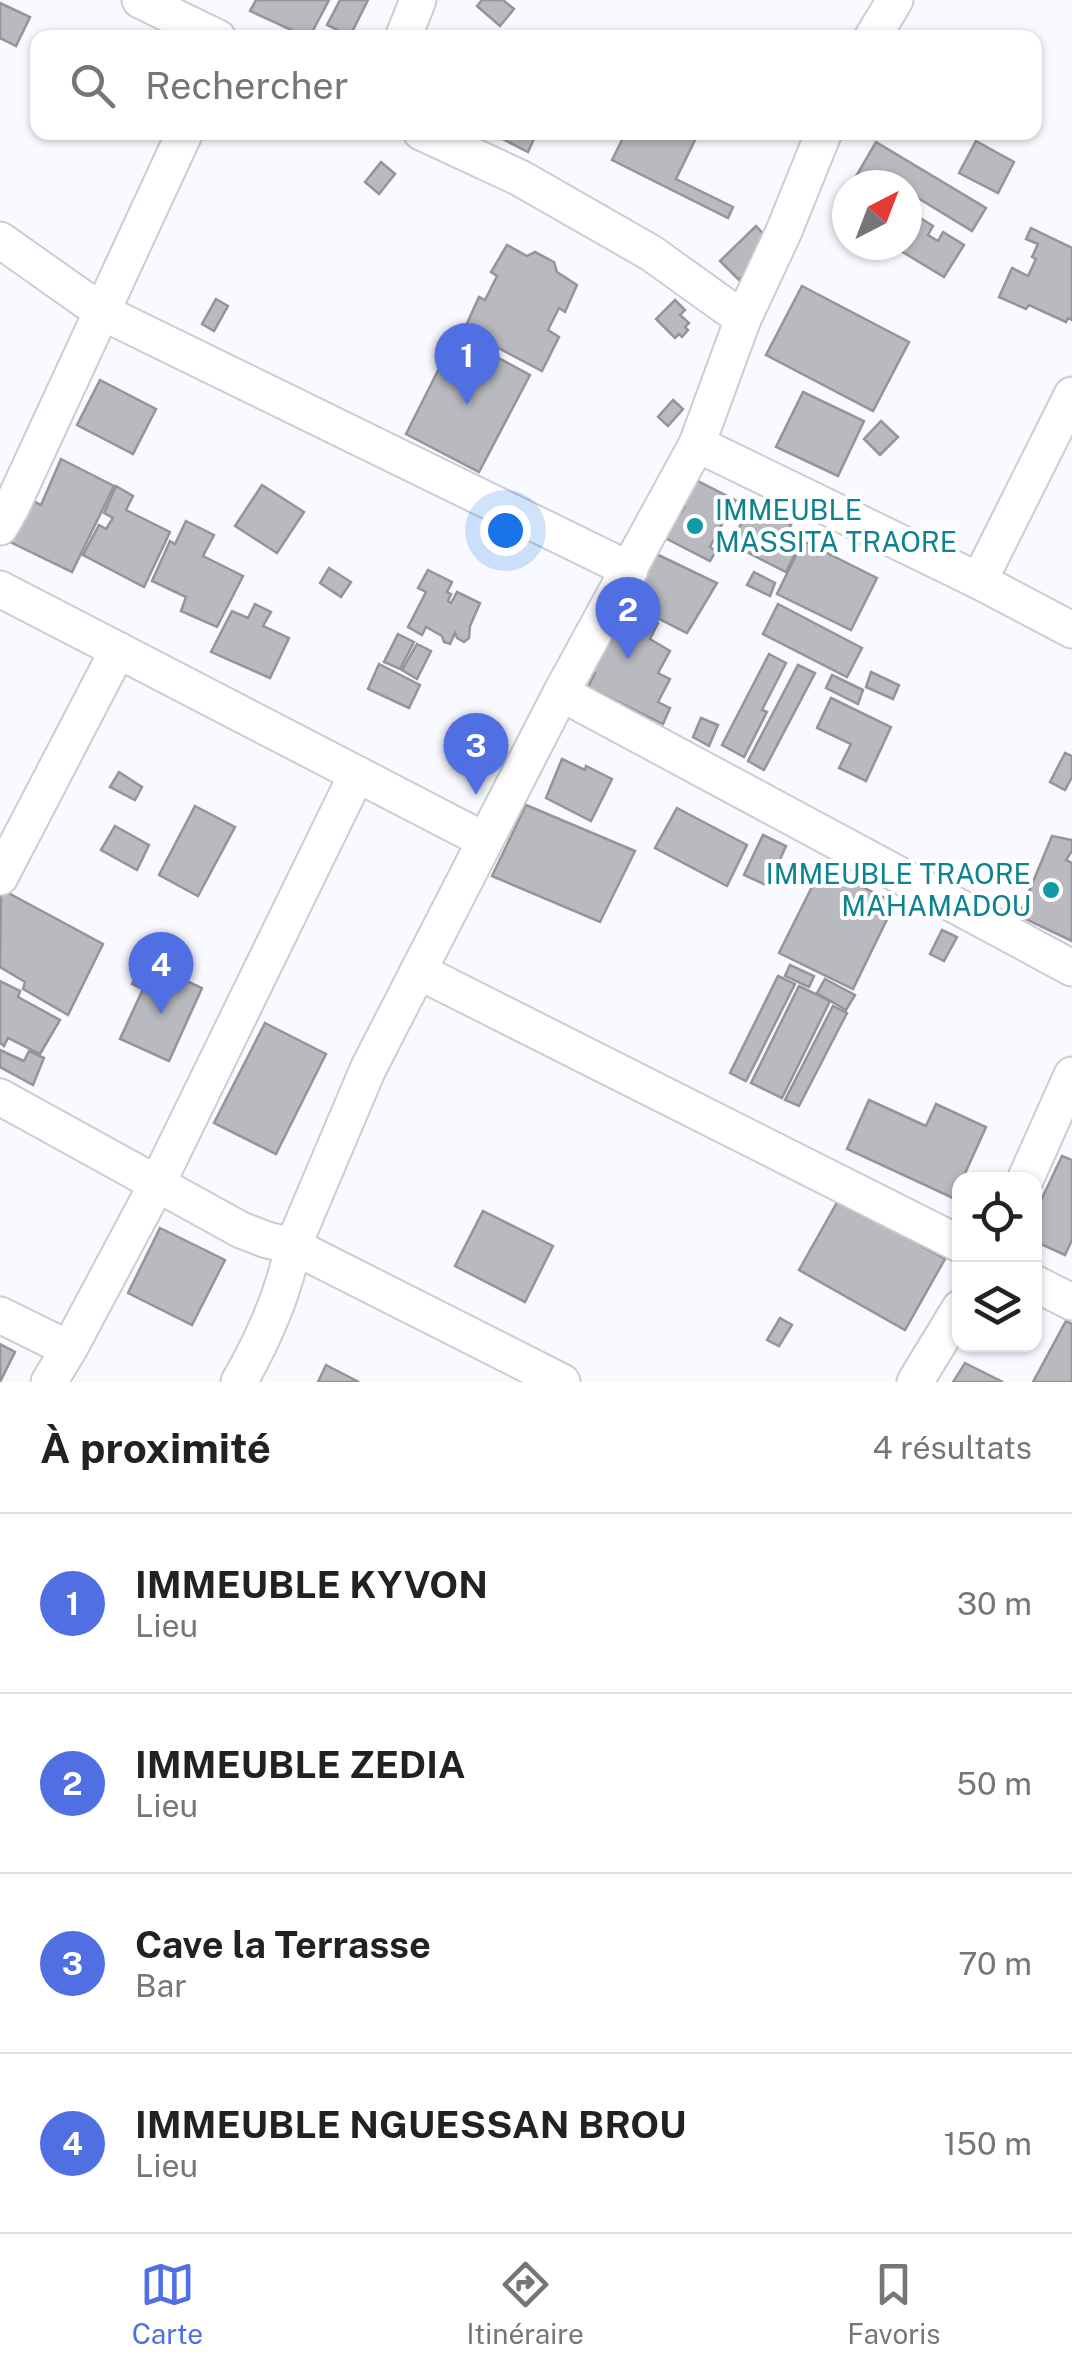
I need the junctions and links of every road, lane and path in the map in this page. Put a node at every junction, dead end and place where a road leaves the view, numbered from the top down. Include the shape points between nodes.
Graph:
1 (140, 0) edge
2 (418, 0) edge
3 (895, 0) edge
4 (202, 30) edge
5 (406, 30) edge
6 (877, 30) edge
7 (181, 140) edge
8 (438, 140) edge
9 (821, 140) edge
10 (0, 240) edge
11 (102, 312) junction
12 (743, 319) junction
13 (1072, 395) edge
14 (697, 444) junction
15 (0, 528) edge
16 (630, 570) junction
17 (980, 580) junction
18 (0, 589) edge
19 (1072, 630) edge
20 (118, 650) junction
21 (562, 693) junction
22 (357, 774) junction
23 (484, 840) junction
24 (0, 878) edge
25 (1072, 968) edge
26 (418, 970) junction
27 (1072, 1076) edge
28 (0, 1096) edge
29 (1029, 1172) edge
30 (157, 1184) junction
31 (952, 1240) edge
32 (293, 1246) junction
33 (1042, 1287) edge
34 (1072, 1302) edge
35 (0, 1314) edge
36 (952, 1321) edge
37 (69, 1349) junction
38 (48, 1382) edge
39 (240, 1382) edge
40 (562, 1382) edge
41 (915, 1382) edge

1 - 4 street
2 - 5 street
3 - 6 street
7 - 11 street
8 - 12 street via 650,253
9 - 12 street
10 - 11 street
11 - 15 street
11 - 16 street
12 - 14 street
13 - 17 street
14 - 16 street
14 - 17 street
16 - 21 street
17 - 19 street
18 - 20 street
20 - 22 street
20 - 24 street
21 - 23 street
21 - 25 street
22 - 23 street
22 - 30 street
23 - 26 street
26 - 31 street
26 - 32 street
27 - 29 street
28 - 30 street
30 - 32 street via 241,1230
30 - 37 street
32 - 39 street via 259,1348
32 - 40 street
33 - 34 street
35 - 37 street
36 - 41 street
37 - 38 street

